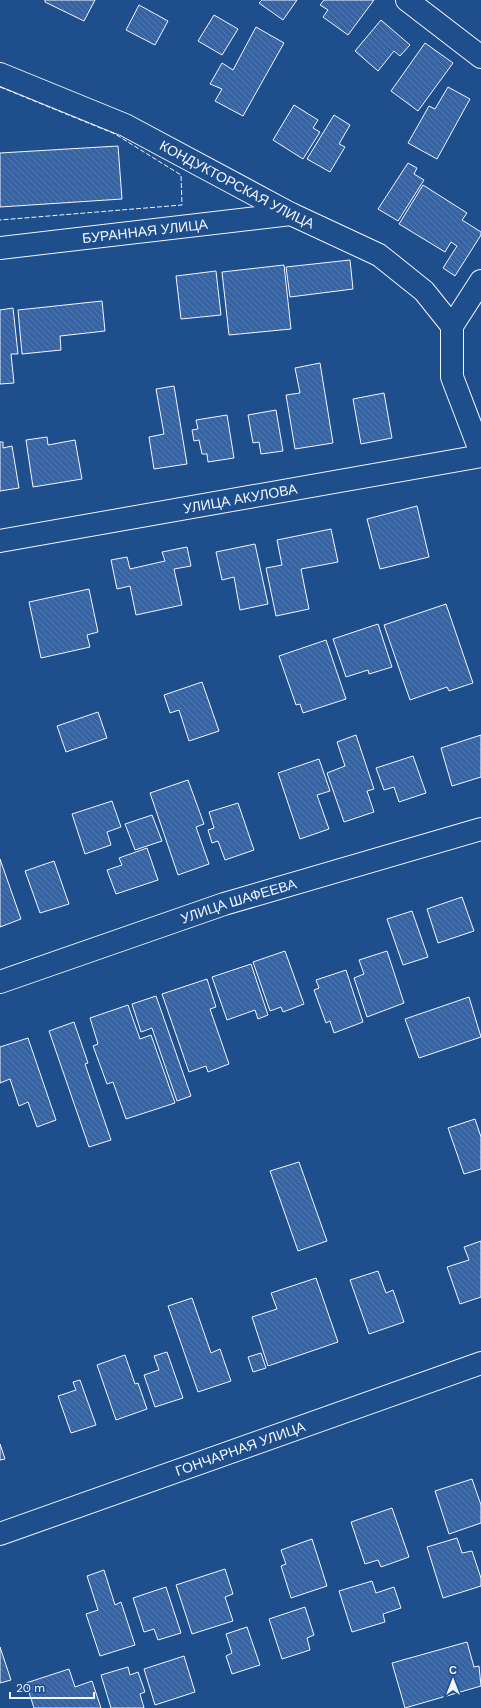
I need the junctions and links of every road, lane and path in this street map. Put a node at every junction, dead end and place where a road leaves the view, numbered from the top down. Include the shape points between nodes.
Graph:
1 (406, 0) edge
2 (481, 57) edge
3 (0, 74) edge
4 (291, 214) junction
5 (0, 248) edge
6 (481, 281) edge
7 (452, 326) junction
8 (481, 453) edge
9 (481, 456) edge
10 (0, 541) edge
11 (481, 829) edge
12 (0, 982) edge
13 (481, 1363) edge
14 (0, 1534) edge

1 - 2 street
3 - 4 street, КОНДУКТОРСКАЯ УЛИЦА via 125,125
4 - 5 street, БУРАННАЯ УЛИЦА
4 - 7 street, КОНДУКТОРСКАЯ УЛИЦА via 379,255 424,291
6 - 7 street
7 - 8 street via 452,376
9 - 10 street, УЛИЦА АКУЛОВА
11 - 12 street, УЛИЦА ШАФЕЕВА via 224,904
13 - 14 street, ГОНЧАРНАЯ УЛИЦА

